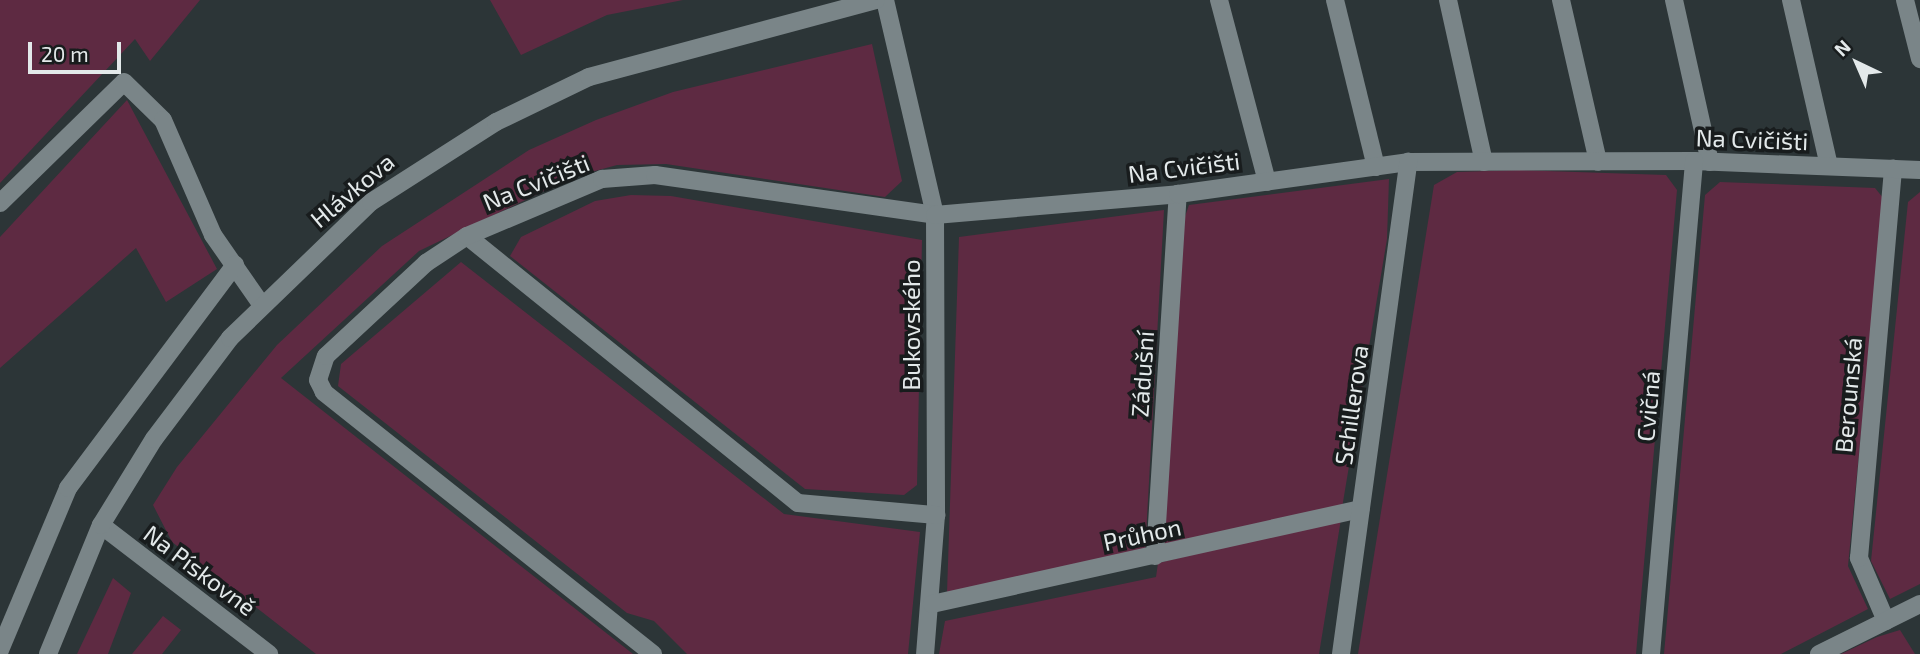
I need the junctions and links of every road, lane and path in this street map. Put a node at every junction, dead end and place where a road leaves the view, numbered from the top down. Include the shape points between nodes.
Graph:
1 (876, 0) edge
2 (885, 0) edge
3 (1219, 0) edge
4 (1335, 0) edge
5 (1448, 0) edge
6 (1561, 0) edge
7 (1674, 0) edge
8 (1791, 0) edge
9 (1905, 0) edge
10 (1920, 59) edge
11 (1408, 162) junction
12 (1484, 162) junction
13 (1598, 162) junction
14 (1702, 162) junction
15 (1829, 166) junction
16 (1376, 167) junction
17 (1893, 168) junction
18 (1920, 170) edge
19 (1267, 182) junction
20 (1178, 194) junction
21 (0, 204) edge
22 (935, 215) junction
23 (467, 236) junction
24 (235, 265) junction
25 (261, 304) junction
26 (1361, 509) junction
27 (936, 515) junction
28 (101, 525) junction
29 (1155, 556) junction
30 (932, 604) junction
31 (1920, 604) edge
32 (1886, 621) junction
33 (0, 650) edge
34 (48, 654) edge
35 (269, 654) edge
36 (653, 654) edge
37 (925, 654) edge
38 (1341, 654) edge
39 (1651, 654) edge
40 (1819, 654) edge

1 - 25 street, Hlávkova via 633,61 496,122 371,202
2 - 22 street, Bukovského
3 - 19 street
4 - 16 street
5 - 12 street
6 - 13 street
7 - 14 street, Cvičná
8 - 15 street
9 - 10 street
11 - 12 street, Na Cvičišti
11 - 16 street, Na Cvičišti
11 - 26 street, Schillerova
12 - 13 street, Na Cvičišti
13 - 14 street, Na Cvičišti
14 - 15 street, Na Cvičišti
14 - 39 street, Cvičná
15 - 17 street, Na Cvičišti
16 - 19 street, Na Cvičišti
17 - 18 street, Na Cvičišti
17 - 32 street, Berounská via 1858,558
19 - 20 street, Na Cvičišti
20 - 22 street, Na Cvičišti
20 - 29 street, Zádušní
21 - 24 street via 124,82 163,120 213,235
22 - 23 street, Na Cvičišti via 655,175 602,179
22 - 27 street, Bukovského
23 - 27 street, Na Cvičišti via 798,503
23 - 36 street, Na Cvičišti via 355,324 326,356 318,380 324,392
24 - 25 street
24 - 33 street via 68,488
25 - 28 street, Hlávkova via 154,439
26 - 29 street, Průhon
26 - 38 street, Schillerova
27 - 30 street, Bukovského
28 - 34 street, Hlávkova
28 - 35 street, Na Pískovně
29 - 30 street, Průhon
30 - 37 street, Bukovského
31 - 32 street
32 - 40 street

